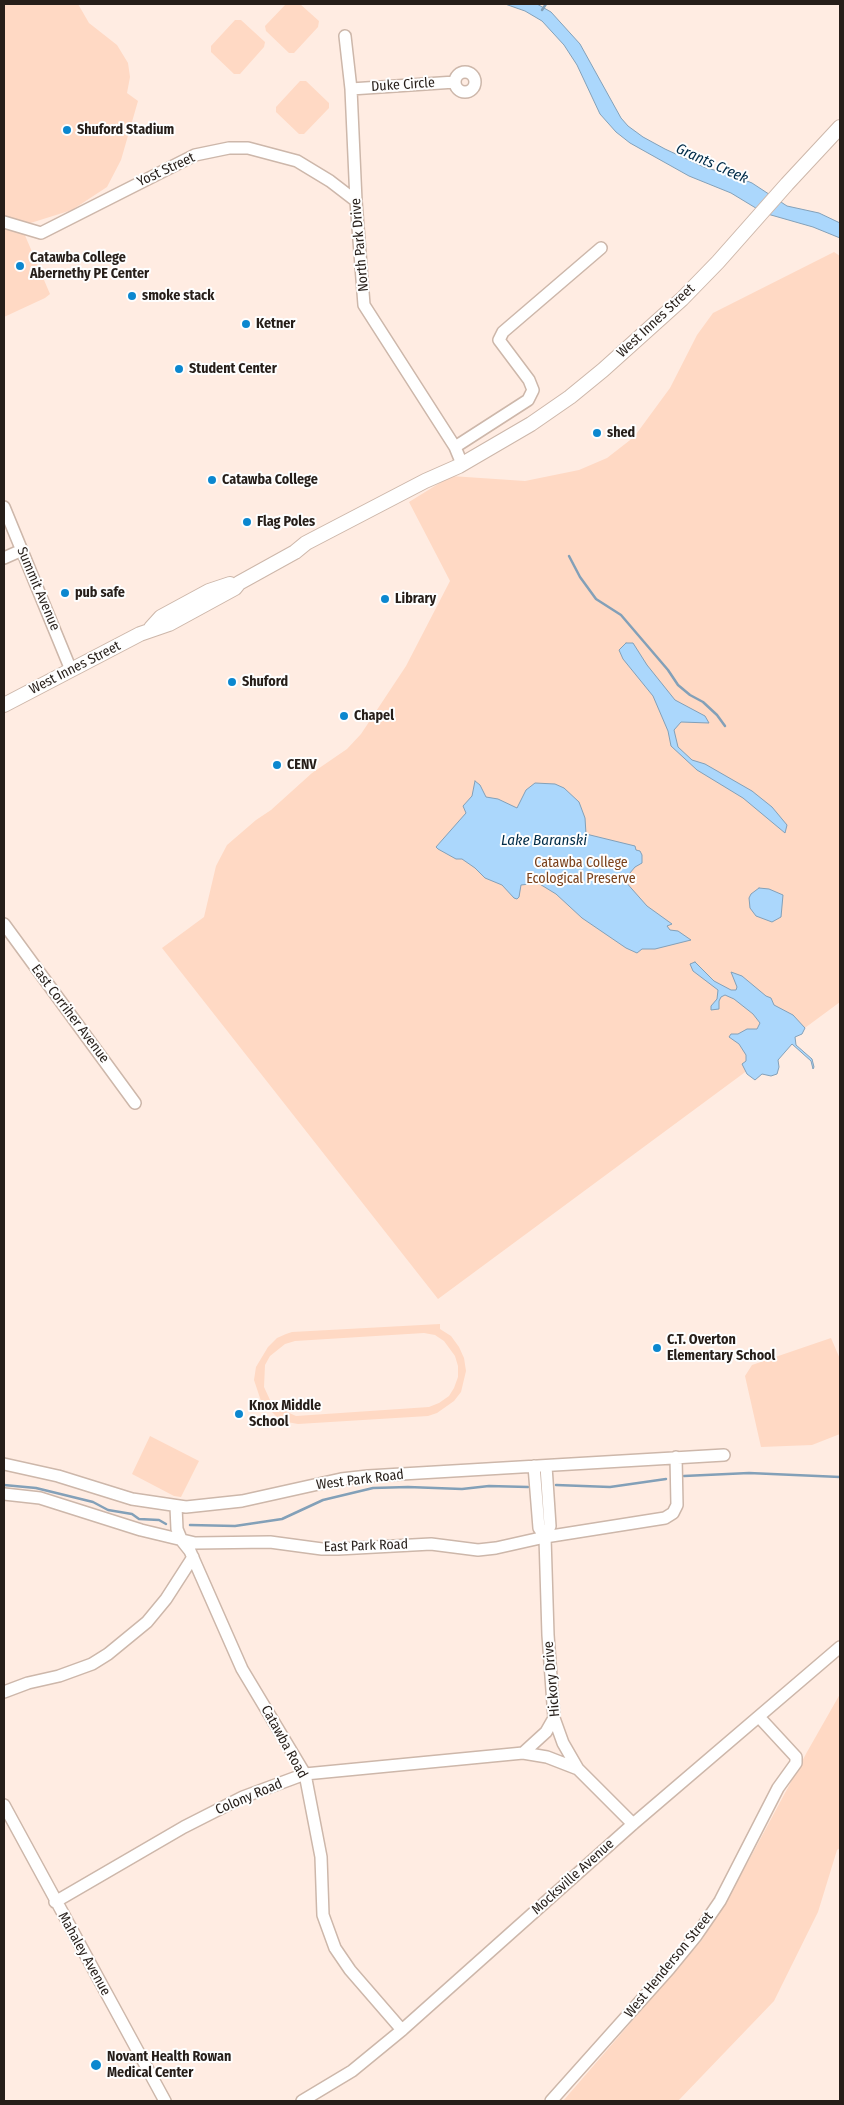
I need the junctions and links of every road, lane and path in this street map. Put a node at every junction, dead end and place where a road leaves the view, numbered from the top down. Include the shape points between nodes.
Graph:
1 (345, 36) dead end
2 (455, 82) dead end
3 (351, 89) junction
4 (840, 127) edge
5 (356, 201) junction
6 (4, 222) edge
7 (601, 248) dead end
8 (455, 447) junction
9 (462, 464) junction
10 (4, 508) edge
11 (22, 550) junction
12 (4, 558) edge
13 (71, 670) junction
14 (4, 705) edge
15 (4, 924) edge
16 (135, 1102) dead end
17 (724, 1455) dead end
18 (676, 1457) junction
19 (4, 1464) edge
20 (534, 1466) junction
21 (546, 1466) junction
22 (4, 1494) edge
23 (176, 1506) junction
24 (545, 1537) junction
25 (182, 1541) junction
26 (193, 1558) junction
27 (840, 1647) edge
28 (4, 1692) edge
29 (759, 1717) junction
30 (554, 1718) junction
31 (523, 1753) junction
32 (578, 1769) junction
33 (305, 1774) junction
34 (4, 1805) edge
35 (633, 1824) junction
36 (56, 1902) junction
37 (402, 2030) junction
38 (165, 2101) edge
39 (302, 2101) edge
40 (551, 2101) edge

1 - 3 street, North Park Drive
2 - 3 street, Duke Circle
3 - 5 street, North Park Drive
4 - 9 main road, West Innes Street via 682,299 603,370 531,424
5 - 6 street, Yost Street via 297,161 248,148 229,148 195,155 41,233
5 - 8 street, North Park Drive via 364,305
7 - 8 street via 503,332 499,340 529,380 533,390 528,400
8 - 9 street, North Park Drive
9 - 13 main road, West Innes Street via 439,475 418,496 310,550 295,552 169,624
10 - 11 street, Summit Avenue
11 - 12 street
11 - 13 street, Summit Avenue
13 - 14 main road, West Innes Street
15 - 16 street, East Corriher Avenue
17 - 18 street, West Park Road
18 - 21 street, West Park Road
18 - 24 street, East Park Road via 677,1505 669,1516
19 - 23 street, West Park Road via 58,1476 132,1499
20 - 21 street, West Park Road
20 - 23 street, West Park Road via 341,1479 242,1501
20 - 24 street, Hickory Drive via 539,1528
21 - 24 street, Hickory Drive via 550,1526
22 - 25 street, East Park Road via 40,1498
23 - 25 street, Catawba Road via 177,1529
24 - 25 street, East Park Road via 478,1550 431,1544 322,1549 270,1542
24 - 30 street, Hickory Drive
25 - 26 street, Catawba Road
26 - 28 street via 148,1622 108,1654 92,1664
26 - 33 street, Catawba Road via 242,1669
27 - 29 street, Mocksville Avenue
29 - 35 street, Mocksville Avenue
29 - 40 street, West Henderson Street via 796,1757 796,1763 778,1788 720,1901 701,1929 664,1976
30 - 31 street via 546,1732
30 - 32 street, Hickory Drive via 563,1743
31 - 32 street, Colony Road via 547,1757
31 - 33 street, Colony Road
32 - 35 street, Hickory Drive
33 - 36 street, Colony Road via 243,1797 184,1827
33 - 37 street, Catawba Road via 321,1857 323,1914 335,1948
34 - 36 street, Mahaley Avenue
35 - 37 street, Mocksville Avenue
36 - 38 street, Mahaley Avenue
37 - 39 street, Mocksville Avenue via 352,2071

